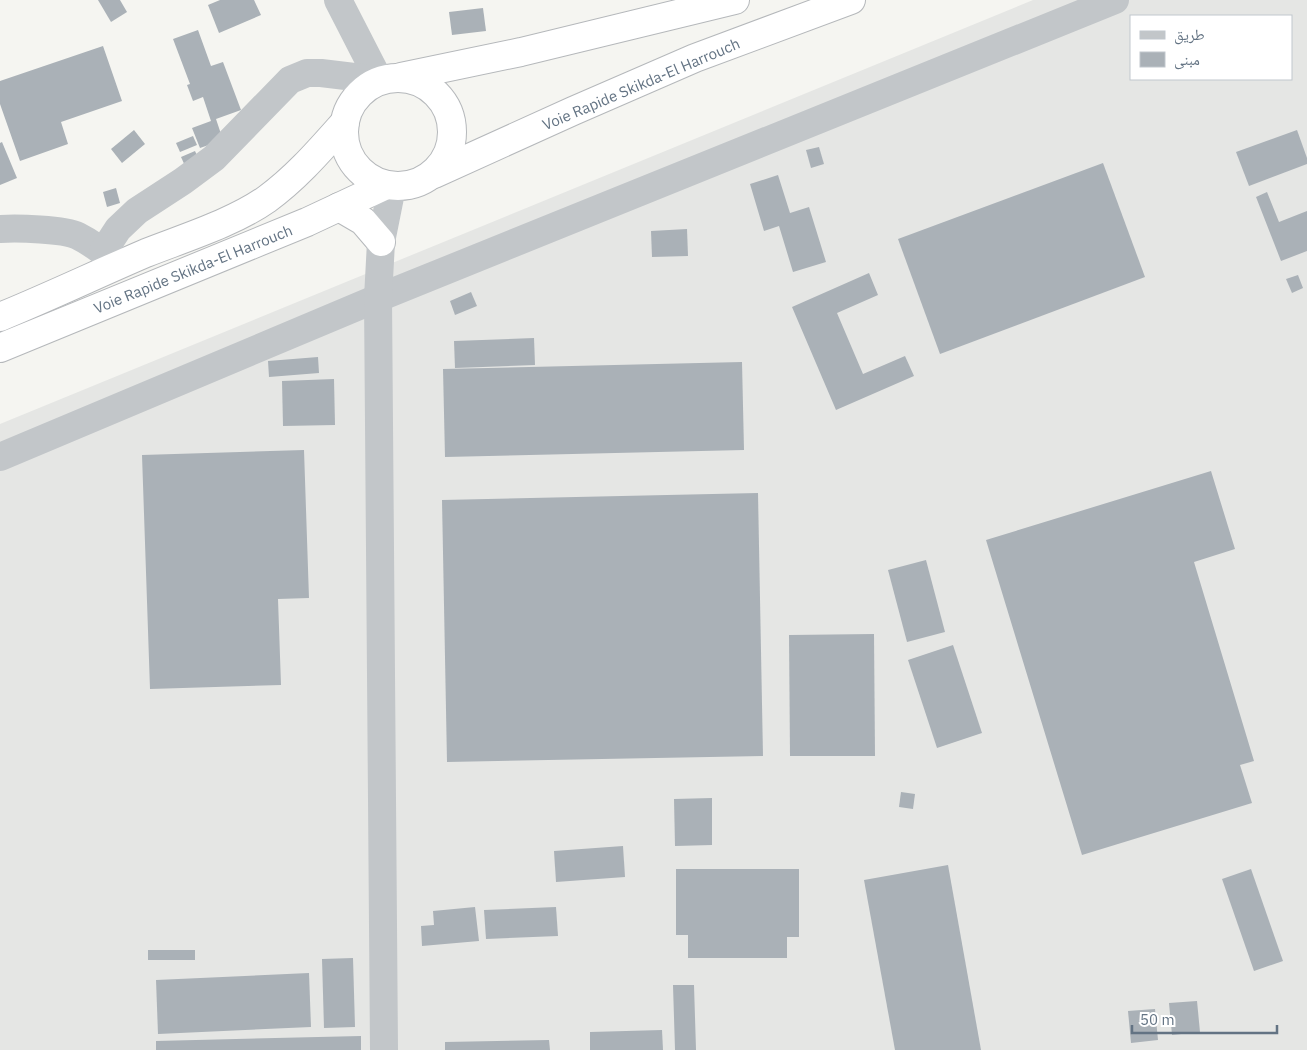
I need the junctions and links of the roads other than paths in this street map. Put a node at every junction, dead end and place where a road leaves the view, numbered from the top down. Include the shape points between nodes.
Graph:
1 (338, 0) edge
2 (735, 0) edge
3 (851, 0) edge
4 (1115, 0) edge
5 (390, 79) junction
6 (344, 122) junction
7 (434, 174) junction
8 (388, 186) junction
9 (339, 206) junction
10 (0, 229) edge
11 (381, 242) junction
12 (111, 258) junction
13 (378, 298) junction
14 (0, 317) edge
15 (0, 348) edge
16 (0, 457) edge
17 (384, 1050) edge

1 - 5 street
2 - 5 highway, Voie Rapide Skikda-El Harrouch via 521,52
3 - 7 highway, Voie Rapide Skikda-El Harrouch via 695,58
4 - 13 street
5 - 6 highway, Voie Rapide Skikda-El Harrouch via 363,90 351,104
5 - 7 highway, Voie Rapide Skikda-El Harrouch via 422,83 439,96 450,115 453,136 447,157
5 - 12 street via 307,73 290,80 214,158 137,211 118,230
6 - 8 highway via 345,142 352,162 366,177
6 - 12 highway, Voie Rapide Skikda-El Harrouch via 306,166 265,200 239,215
7 - 8 highway, Voie Rapide Skikda-El Harrouch via 407,187
8 - 9 highway, Voie Rapide Skikda-El Harrouch
8 - 11 street
9 - 11 highway via 363,221
9 - 15 highway, Voie Rapide Skikda-El Harrouch
10 - 12 street via 76,235
11 - 13 street
12 - 14 highway, Voie Rapide Skikda-El Harrouch
13 - 16 street
13 - 17 street

